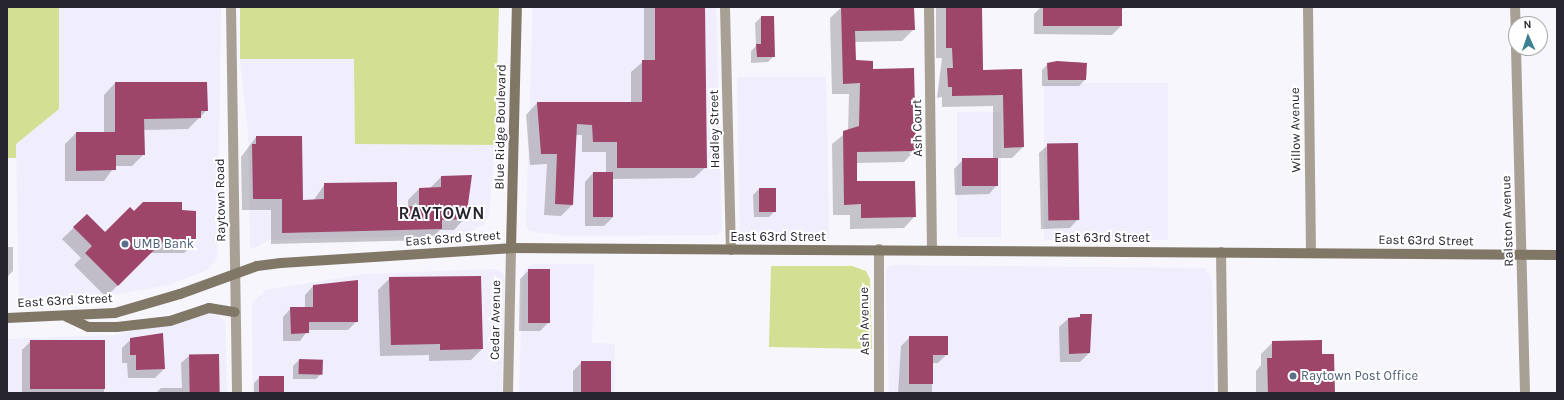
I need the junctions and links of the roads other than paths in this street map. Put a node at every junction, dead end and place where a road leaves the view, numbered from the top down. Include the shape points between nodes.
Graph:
1 (231, 7) edge
2 (517, 7) edge
3 (725, 7) edge
4 (929, 7) edge
5 (1308, 7) edge
6 (1516, 56) edge
7 (511, 248) junction
8 (879, 249) junction
9 (731, 250) junction
10 (932, 250) junction
11 (1221, 252) junction
12 (1311, 253) junction
13 (1522, 255) junction
14 (1557, 255) edge
15 (235, 273) junction
16 (235, 312) junction
17 (65, 316) junction
18 (7, 318) edge
19 (237, 393) edge
20 (508, 393) edge
21 (879, 393) edge
22 (1223, 393) edge
23 (1525, 393) edge

1 - 15 street, Raytown Road
2 - 7 street, Blue Ridge Boulevard
3 - 9 street, Hadley Street
4 - 10 street, Ash Court
5 - 12 street, Willow Avenue
6 - 13 street, Ralston Avenue
7 - 9 street, East 63rd Street
7 - 15 street, East 63rd Street via 318,259 257,266
7 - 20 street, Cedar Avenue
8 - 9 street, East 63rd Street
8 - 10 street, East 63rd Street
8 - 21 street, Ash Avenue
10 - 11 street, East 63rd Street
11 - 12 street, East 63rd Street
11 - 22 street
12 - 13 street, East 63rd Street
13 - 14 street, East 63rd Street
13 - 23 street, Ralston Avenue
15 - 16 street, Raytown Road
15 - 17 street, East 63rd Street via 180,294 115,313
16 - 17 street via 209,308 170,321 117,327 88,327
16 - 19 street, Raytown Road
17 - 18 street, East 63rd Street

